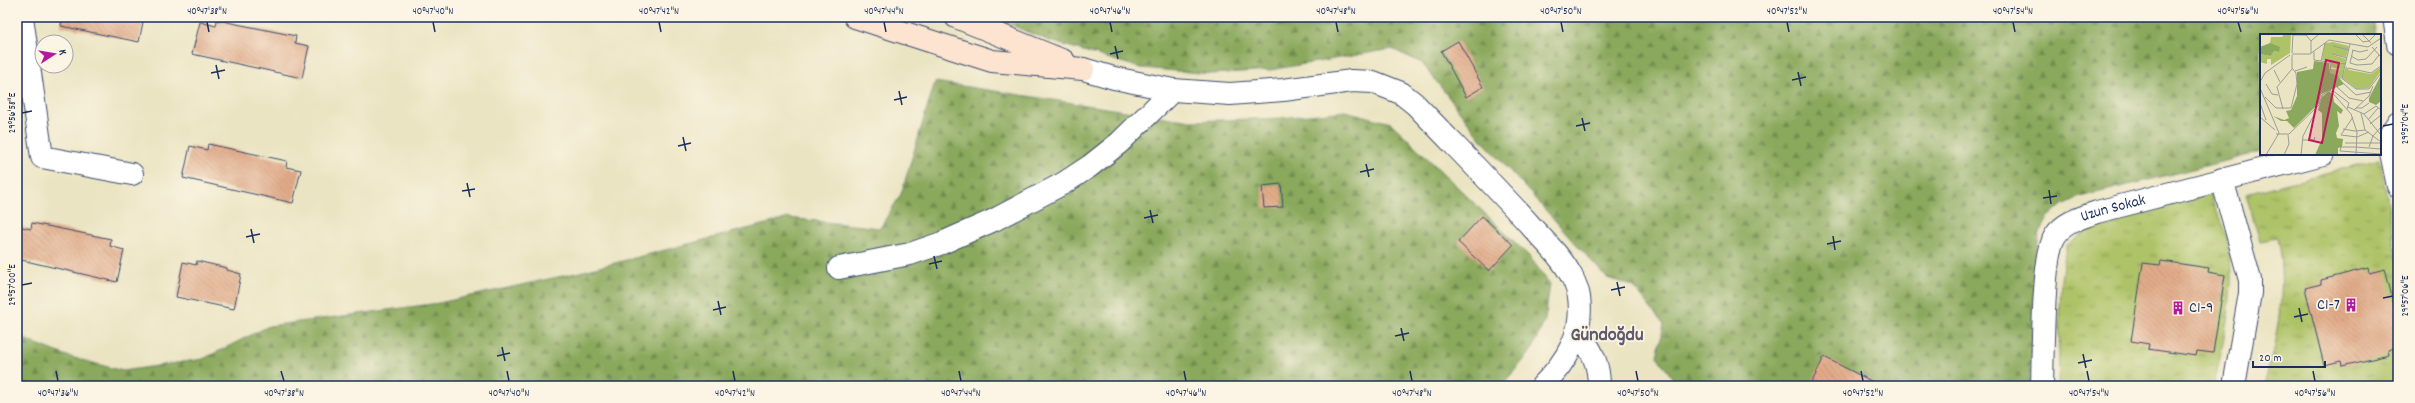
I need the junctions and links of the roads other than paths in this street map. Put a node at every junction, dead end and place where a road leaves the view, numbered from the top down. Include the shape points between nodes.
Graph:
1 (22, 17) edge
2 (855, 17) edge
3 (956, 17) edge
4 (2394, 17) edge
5 (2398, 44) edge
6 (1083, 69) junction
7 (1174, 90) junction
8 (2389, 133) edge
9 (2319, 155) edge
10 (132, 174) dead end
11 (2222, 179) junction
12 (2398, 186) edge
13 (839, 268) dead end
14 (1578, 333) junction
15 (1542, 386) edge
16 (1599, 386) edge
17 (2042, 386) edge
18 (2234, 386) edge

1 - 10 street via 42,157
2 - 6 main road via 992,61
3 - 6 main road
4 - 5 street
6 - 7 street
7 - 13 street via 1113,148 1090,166 994,220 910,254
7 - 14 street via 1230,94 1352,81 1373,82 1401,93 1415,104 1510,202 1560,259 1572,277 1578,296
8 - 12 street
9 - 11 street, Uzun Sokak
11 - 17 street, Uzun Sokak via 2097,212 2076,220 2055,236 2047,267
11 - 18 street via 2250,280
14 - 15 street via 1554,375
14 - 16 street via 1595,359

